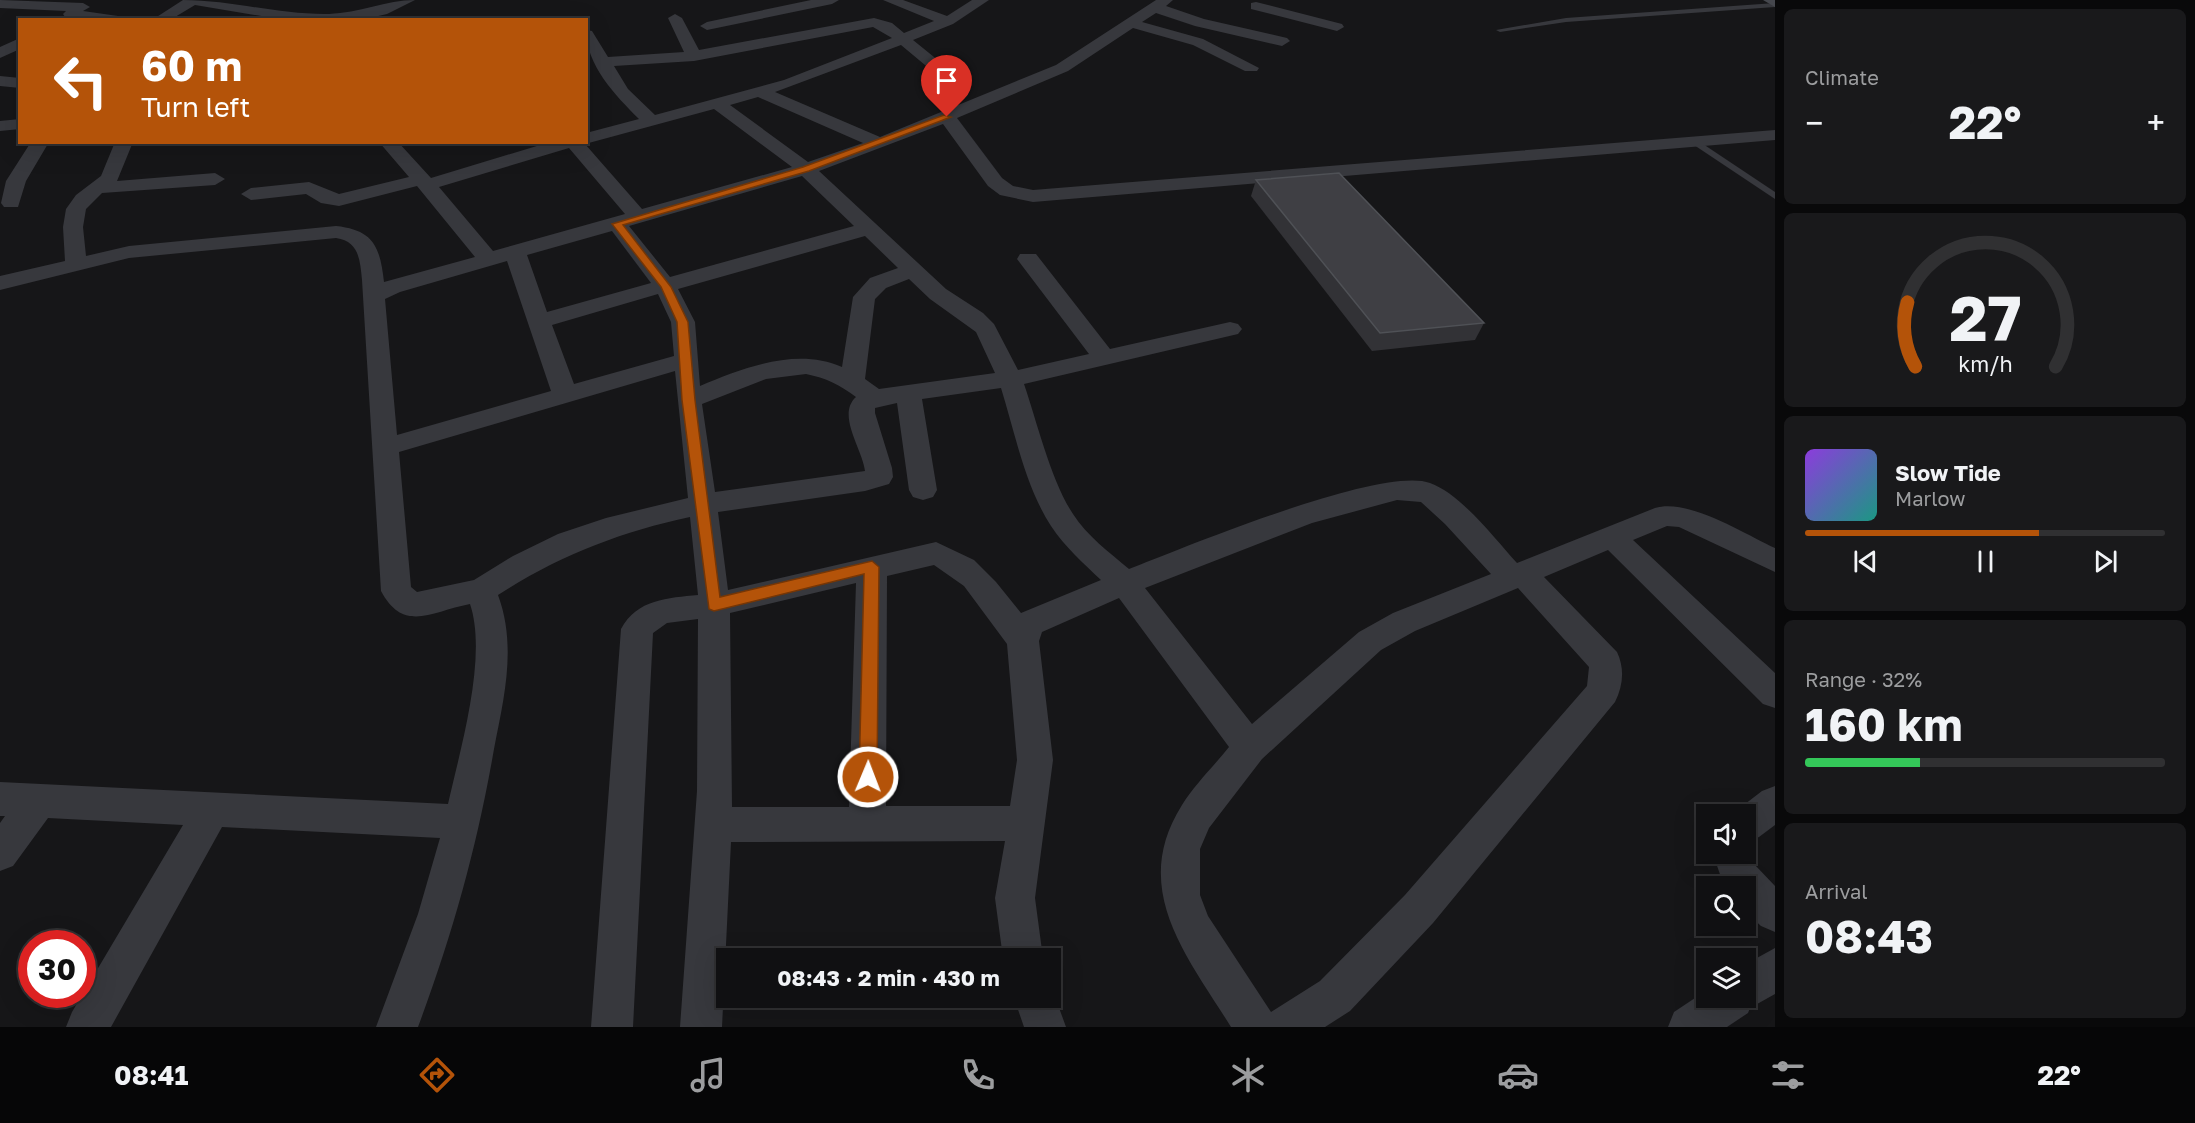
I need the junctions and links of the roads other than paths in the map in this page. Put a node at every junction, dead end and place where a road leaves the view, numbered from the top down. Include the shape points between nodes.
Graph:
1 (191, 0) edge
2 (408, 0) edge
3 (760, 0) edge
4 (832, 0) edge
5 (890, 0) edge
6 (982, 0) edge
7 (1771, 0) edge
8 (89, 3) edge
9 (325, 3) dead end
10 (1775, 3) edge
11 (0, 4) edge
12 (732, 4) dead end
13 (1160, 4) edge
14 (1254, 5) edge
15 (380, 11) junction
16 (775, 11) junction
17 (1230, 13) dead end
18 (65, 17) edge
19 (748, 17) junction
20 (88, 18) edge
21 (162, 18) edge
22 (317, 18) edge
23 (339, 18) edge
24 (675, 18) dead end
25 (948, 21) junction
26 (1130, 23) junction
27 (707, 26) dead end
28 (1337, 27) dead end
29 (1227, 29) junction
30 (1500, 30) dead end
31 (588, 36) edge
32 (903, 39) junction
33 (1282, 41) dead end
34 (18, 43) edge
35 (0, 53) edge
36 (694, 56) junction
37 (603, 62) junction
38 (1251, 68) dead end
39 (949, 77) dead end
40 (0, 81) edge
41 (18, 83) edge
42 (761, 92) junction
43 (719, 105) junction
44 (947, 117) junction
45 (652, 122) junction
46 (18, 124) edge
47 (0, 126) edge
48 (1775, 135) edge
49 (588, 138) edge
50 (1694, 141) junction
51 (879, 143) junction
52 (39, 144) edge
53 (123, 144) edge
54 (390, 144) edge
55 (565, 144) edge
56 (573, 144) edge
57 (806, 169) junction
58 (215, 179) dead end
59 (425, 182) junction
60 (98, 188) junction
61 (251, 194) dead end
62 (1775, 196) edge
63 (339, 200) junction
64 (11, 203) dead end
65 (628, 220) junction
66 (870, 228) junction
67 (336, 232) junction
68 (515, 252) junction
69 (1028, 259) dead end
70 (489, 260) junction
71 (76, 264) junction
72 (913, 270) junction
73 (0, 283) edge
74 (666, 287) junction
75 (374, 296) junction
76 (539, 321) junction
77 (1230, 329) dead end
78 (1105, 359) junction
79 (685, 360) junction
80 (1010, 379) junction
81 (852, 380) junction
82 (908, 393) junction
83 (566, 395) junction
84 (874, 398) junction
85 (688, 400) junction
86 (386, 447) junction
87 (922, 490) dead end
88 (703, 504) junction
89 (1612, 537) junction
90 (1775, 561) edge
91 (872, 567) junction
92 (1518, 576) junction
93 (1125, 584) junction
94 (481, 591) junction
95 (714, 605) junction
96 (1023, 641) junction
97 (1775, 694) edge
98 (1250, 748) junction
99 (0, 799) edge
100 (39, 801) junction
101 (1775, 803) edge
102 (212, 810) junction
103 (1756, 817) edge
104 (463, 822) junction
105 (1026, 823) junction
106 (867, 824) junction
107 (713, 825) junction
108 (0, 853) edge
109 (1732, 864) edge
110 (1775, 912) edge
111 (1022, 948) edge
112 (1038, 1008) edge
113 (1718, 1008) edge
114 (87, 1027) edge
115 (398, 1027) edge
116 (612, 1027) edge
117 (701, 1027) edge
118 (1045, 1027) edge
119 (1256, 1027) edge
120 (1286, 1027) edge
121 (1689, 1027) edge

1 - 21 street
1 - 22 street
2 - 15 street
3 - 16 street
4 - 16 street
5 - 25 street
6 - 25 street
7 - 10 street
8 - 11 street
8 - 18 street
9 - 15 street
10 - 30 lane via 1566,20
12 - 19 street
13 - 26 street
13 - 29 street
14 - 28 street
15 - 23 street
16 - 19 street
17 - 29 street
18 - 20 street
19 - 27 street
24 - 36 street
25 - 32 street
26 - 38 street via 1198,42
26 - 44 street via 1062,68
29 - 33 street
31 - 37 street
32 - 36 street via 887,26 874,22
32 - 39 street
32 - 42 street
34 - 35 street
36 - 37 street
37 - 45 street via 621,92
40 - 41 street
42 - 43 street
42 - 51 street
43 - 45 street
43 - 57 street
44 - 50 street via 995,182 1007,191 1033,196
44 - 51 street
45 - 49 street
46 - 47 street
48 - 50 street
50 - 62 lane
51 - 57 street
52 - 64 street via 16,181
53 - 60 street via 114,172
54 - 59 street
55 - 59 street
56 - 65 street
57 - 65 street
57 - 66 street
58 - 60 street
59 - 63 street
59 - 70 street
60 - 71 street via 76,209
61 - 63 street via 309,188 328,199
63 - 67 street
65 - 68 street
65 - 74 street
66 - 72 street
66 - 74 street
67 - 71 street via 149,249
67 - 75 street via 355,235 363,243
68 - 70 street
68 - 76 street
69 - 78 street
70 - 75 street via 392,287
71 - 73 street
72 - 80 street via 986,329
72 - 81 street via 878,283 864,297
74 - 76 street
74 - 79 street via 683,322
75 - 86 street
76 - 83 street
77 - 78 street
78 - 80 street
79 - 83 street
79 - 85 street
80 - 82 street
80 - 93 street via 1047,491 1061,519 1078,541
81 - 84 street
81 - 85 street via 836,372 788,365 756,373
82 - 84 street
82 - 87 street
83 - 86 street
84 - 88 street via 863,404 860,413 880,464 879,477
85 - 88 street
86 - 94 street via 396,591 408,605
88 - 94 street via 566,541 510,570
88 - 95 street
89 - 90 street via 1665,515 1685,518
89 - 92 street
89 - 97 street
91 - 95 street
91 - 96 street via 936,553 953,559 975,577
91 - 106 street
92 - 93 street via 1441,503 1422,489 1404,489 1291,519
92 - 98 street via 1412,618 1370,641
92 - 120 street via 1605,662 1603,692 1419,909 1335,996
93 - 96 street via 1028,624
93 - 98 street
94 - 104 street via 487,603 492,663
95 - 107 street
95 - 116 street via 661,611 637,629
96 - 105 street via 1035,760
98 - 119 street via 1195,817 1181,849 1180,894 1194,930
99 - 100 street
100 - 102 street
100 - 108 street
101 - 103 street
102 - 104 street
102 - 114 street
104 - 115 street via 443,899
105 - 106 street
105 - 111 street via 1015,898
106 - 107 street
107 - 117 street
109 - 110 street via 1754,894
112 - 118 street
113 - 121 street

